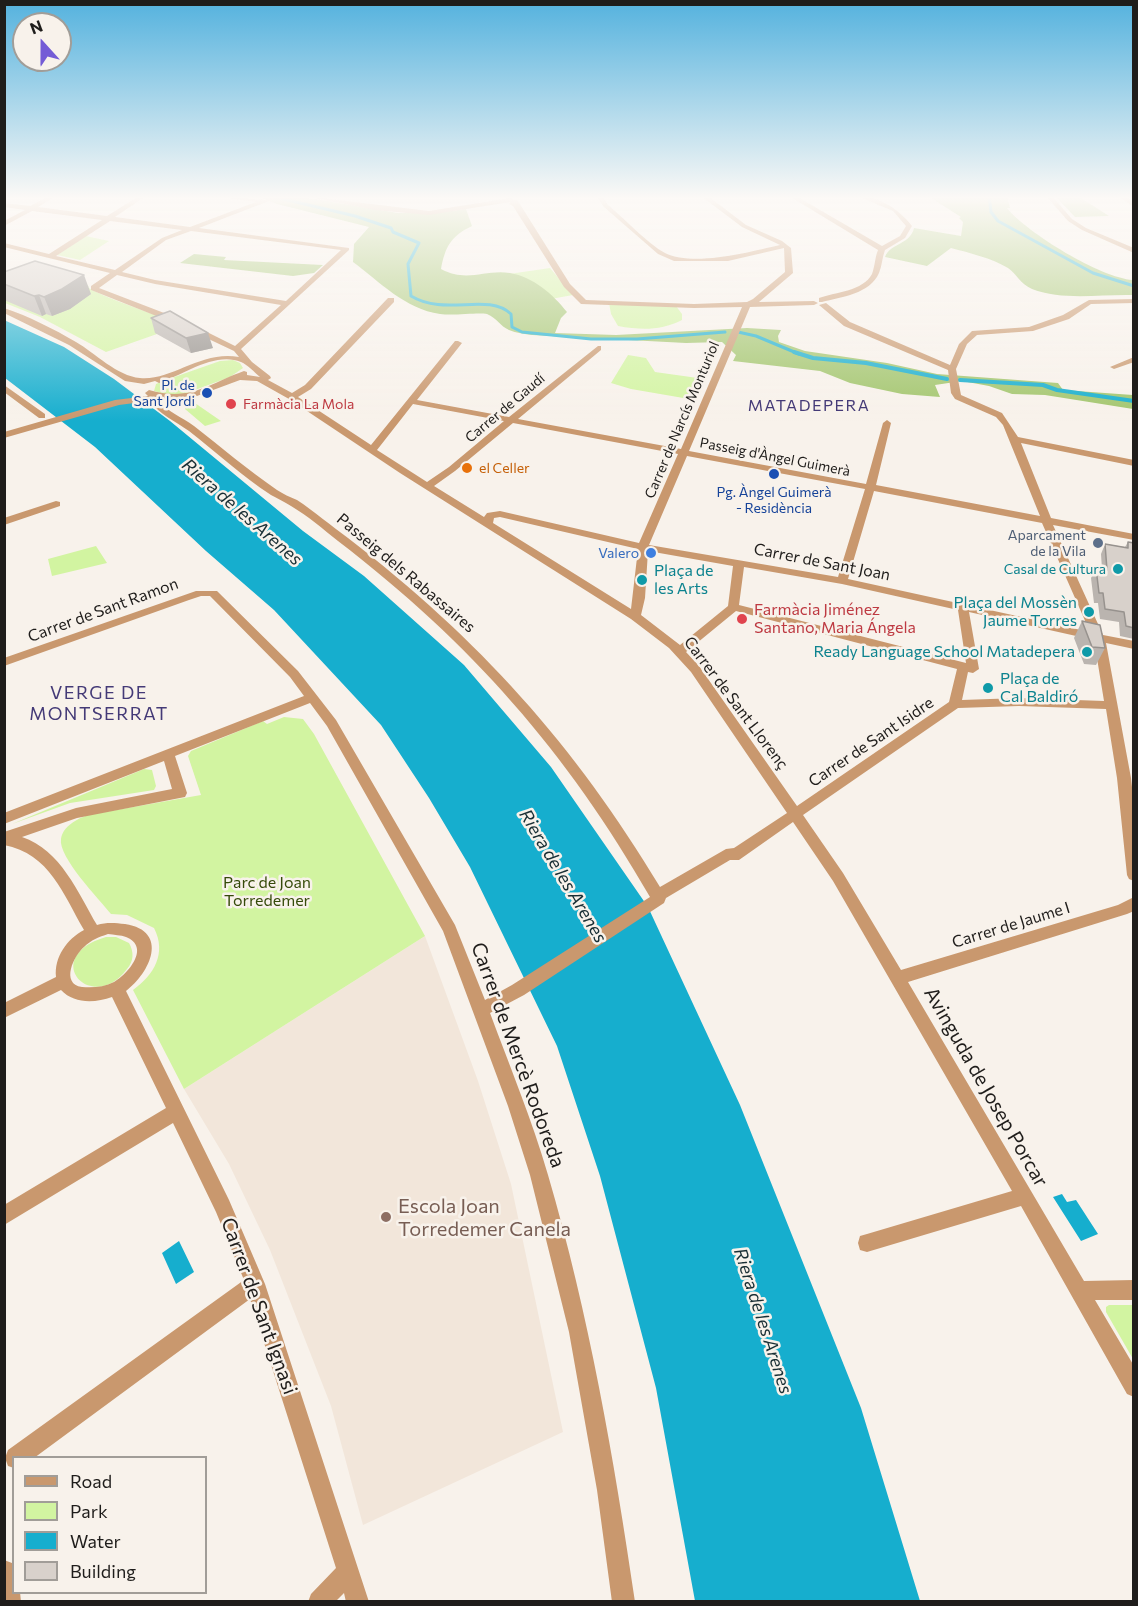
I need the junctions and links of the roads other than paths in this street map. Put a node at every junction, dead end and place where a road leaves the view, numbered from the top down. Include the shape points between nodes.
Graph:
1 (107, 271) edge
2 (118, 271) edge
3 (322, 271) edge
4 (558, 271) edge
5 (789, 271) edge
6 (876, 271) edge
7 (115, 273) junction
8 (391, 300) dead end
9 (1134, 301) edge
10 (286, 303) junction
11 (820, 303) junction
12 (747, 305) junction
13 (4, 310) edge
14 (458, 343) dead end
15 (233, 348) junction
16 (598, 348) dead end
17 (215, 359) junction
18 (1134, 359) edge
19 (248, 363) junction
20 (1114, 367) dead end
21 (952, 369) junction
22 (166, 376) junction
23 (238, 377) junction
24 (128, 379) junction
25 (4, 387) edge
26 (274, 387) junction
27 (148, 394) junction
28 (187, 397) junction
29 (292, 398) junction
30 (411, 400) junction
31 (46, 418) junction
32 (512, 421) junction
33 (184, 423) junction
34 (887, 423) dead end
35 (4, 435) edge
36 (1015, 439) junction
37 (372, 450) junction
38 (683, 453) junction
39 (1134, 464) edge
40 (427, 486) junction
41 (870, 488) junction
42 (438, 492) junction
43 (56, 504) dead end
44 (502, 514) junction
45 (1048, 521) junction
46 (4, 522) edge
47 (490, 523) junction
48 (1134, 537) edge
49 (643, 547) junction
50 (739, 562) junction
51 (842, 581) junction
52 (213, 593) joint
53 (734, 607) junction
54 (963, 609) junction
55 (635, 616) junction
56 (1099, 638) junction
57 (1134, 645) edge
58 (680, 651) junction
59 (4, 662) edge
60 (968, 668) junction
61 (313, 697) junction
62 (955, 705) junction
63 (1110, 705) junction
64 (168, 754) junction
65 (1129, 779) edge
66 (795, 813) junction
67 (4, 819) edge
68 (4, 838) edge
69 (1134, 875) edge
70 (658, 898) junction
71 (1134, 903) edge
72 (93, 932) junction
73 (897, 978) junction
74 (63, 981) junction
75 (117, 990) junction
76 (481, 1010) junction
77 (4, 1011) edge
78 (176, 1112) junction
79 (1025, 1196) junction
80 (4, 1216) edge
81 (867, 1243) dead end
82 (255, 1284) junction
83 (1134, 1290) edge
84 (1080, 1291) junction
85 (1134, 1387) edge
86 (18, 1456) edge
87 (4, 1571) edge
88 (348, 1572) junction
89 (10, 1602) edge
90 (319, 1602) edge
91 (358, 1602) edge
92 (624, 1602) edge

1 - 7 street
2 - 7 street
3 - 10 street
4 - 12 street via 584,302
5 - 12 street
6 - 11 street via 856,290
7 - 10 street
7 - 15 street via 94,288 183,323
8 - 29 street via 308,387
9 - 21 street via 1089,302 1066,316 1030,329 975,333 961,346
10 - 15 street
11 - 12 street
11 - 21 street via 847,324
12 - 38 street, Carrer de Narcís Monturiol
13 - 24 street, Passeig dels Rabassaires via 72,343
14 - 30 street
15 - 17 street
15 - 19 street, Carrer de Sant Llorenç
16 - 32 street, Carrer de Gaudí
17 - 19 street
17 - 22 street
18 - 20 street
19 - 23 street via 246,372
19 - 26 street, Carrer de Sant Llorenç
21 - 36 street via 955,393 1003,418
22 - 24 street via 144,381
22 - 27 street
23 - 26 street, Carrer de Sant Llorenç via 259,379
23 - 28 street
24 - 27 street, Passeig dels Rabassaires
25 - 31 street
26 - 29 street, Carrer de Sant Llorenç
27 - 28 street via 171,399
27 - 31 street
27 - 33 street, Passeig dels Rabassaires via 159,407
28 - 33 street via 174,407
29 - 37 street, Carrer de Sant Llorenç
30 - 32 street, Passeig d'Àngel Guimerà
30 - 37 street
31 - 35 street
32 - 38 street, Passeig d'Àngel Guimerà
32 - 40 street, Carrer de Gaudí
33 - 70 street, Passeig dels Rabassaires via 399,584 484,663 534,718 587,788
34 - 41 street
36 - 39 street
36 - 45 street
37 - 40 street, Carrer de Sant Llorenç
38 - 41 street, Passeig d'Àngel Guimerà
38 - 49 street, Carrer de Narcís Monturiol
40 - 42 street, Carrer de Sant Llorenç
41 - 45 street, Passeig d'Àngel Guimerà
41 - 51 street
42 - 44 street, Carrer de Sant Joan
42 - 47 street, Carrer de Sant Llorenç
43 - 46 street
44 - 47 street via 507,517 506,522
44 - 49 street, Carrer de Sant Joan
45 - 48 street, Passeig d'Àngel Guimerà
45 - 56 street
47 - 55 street, Carrer de Sant Llorenç
49 - 50 street, Carrer de Sant Joan
49 - 55 street
50 - 51 street, Carrer de Sant Joan
50 - 53 street
51 - 54 street, Carrer de Sant Joan
52 - 59 street, Carrer de Sant Ramon via 200,593
52 - 61 street, Carrer de Mercè Rodoreda
53 - 58 street
53 - 60 street
54 - 56 street, Carrer de Sant Joan
54 - 60 street
55 - 58 street, Carrer de Sant Llorenç
56 - 57 street, Carrer de Sant Joan
56 - 63 street
58 - 66 street, Carrer de Sant Llorenç
60 - 62 street
61 - 64 street
61 - 76 street, Carrer de Mercè Rodoreda via 332,723 450,929
62 - 63 street, Carrer de Sant Isidre
62 - 66 street, Carrer de Sant Isidre
63 - 65 street
64 - 67 street
64 - 68 street via 180,793 76,813
65 - 69 street
66 - 70 street, Carrer de Sant Isidre via 734,856 731,853
66 - 73 street, Avinguda de Josep Porcar
68 - 72 street via 28,845 50,863
70 - 76 street, Carrer de Sant Isidre
71 - 73 street, Carrer de Jaume I via 1122,910
72 - 74 street via 66,957
72 - 75 street via 108,928 134,931 146,948 139,972
73 - 79 street, Avinguda de Josep Porcar
74 - 75 street via 76,993 92,996
74 - 77 street
75 - 78 street, Carrer de Sant Ignasi
76 - 92 street, Carrer de Mercè Rodoreda via 539,1175 579,1332
78 - 80 street
78 - 82 street, Carrer de Sant Ignasi via 223,1206
79 - 81 street
79 - 84 street, Avinguda de Josep Porcar
82 - 86 street
82 - 88 street, Carrer de Sant Ignasi
83 - 84 street
84 - 85 street, Avinguda de Josep Porcar
87 - 89 street
88 - 90 street
88 - 91 street, Carrer de Sant Ignasi

